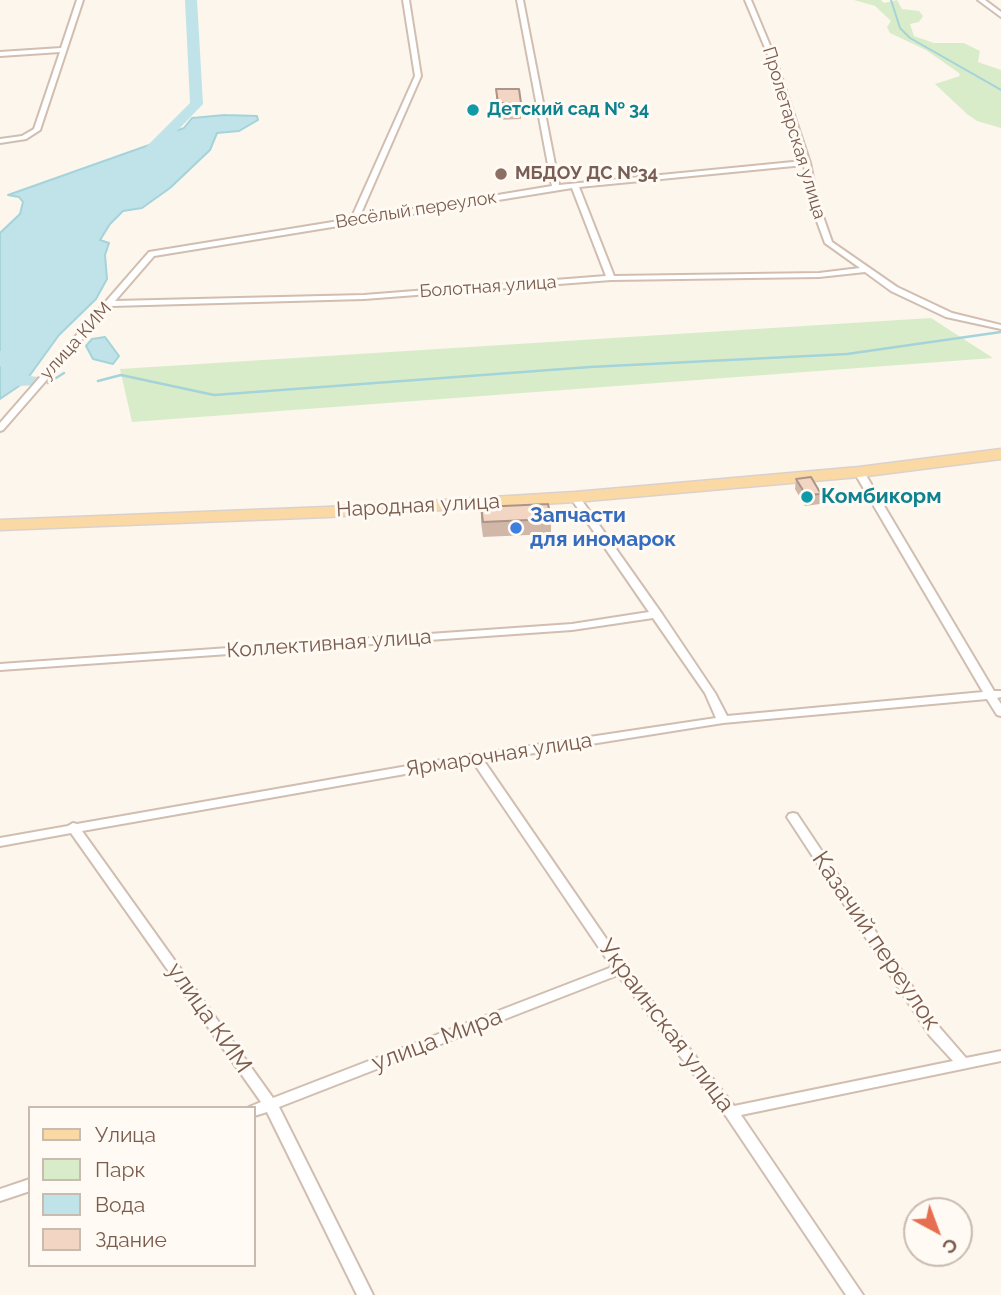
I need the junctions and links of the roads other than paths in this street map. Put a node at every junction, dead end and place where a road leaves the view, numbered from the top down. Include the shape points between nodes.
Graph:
1 (80, 0) edge
2 (406, 0) edge
3 (520, 0) edge
4 (748, 0) edge
5 (981, 0) edge
6 (1001, 15) edge
7 (64, 50) junction
8 (0, 54) edge
9 (0, 141) edge
10 (807, 163) junction
11 (575, 185) junction
12 (556, 187) junction
13 (354, 220) junction
14 (152, 254) joint
15 (866, 270) junction
16 (611, 278) junction
17 (110, 304) junction
18 (1001, 327) edge
19 (1, 425) edge
20 (1001, 454) edge
21 (859, 472) junction
22 (575, 497) junction
23 (0, 526) edge
24 (657, 614) junction
25 (0, 667) edge
26 (996, 695) edge
27 (1001, 713) edge
28 (723, 720) junction
29 (476, 758) junction
30 (793, 817) dead end
31 (73, 827) junction
32 (0, 842) edge
33 (620, 969) junction
34 (1001, 1056) edge
35 (961, 1062) junction
36 (271, 1105) junction
37 (256, 1110) edge
38 (731, 1112) junction
39 (28, 1186) edge
40 (0, 1195) edge
41 (365, 1295) edge
42 (855, 1295) edge

1 - 7 street
2 - 13 street via 418,76
3 - 12 street
4 - 10 street, Пролетарская улица
5 - 6 street
7 - 8 street
7 - 9 street via 37,130 24,138
10 - 11 street, Весёлый переулок
10 - 15 street, Пролетарская улица via 811,192 830,243
11 - 12 street, Весёлый переулок
11 - 16 street
12 - 13 street, Весёлый переулок
13 - 14 street, Весёлый переулок
14 - 17 street, улица КИМ
15 - 16 street, Болотная улица via 819,275
15 - 18 street, Пролетарская улица via 894,289 949,314
16 - 17 street, Болотная улица via 364,297
17 - 19 street, улица КИМ
20 - 21 main road, Народная улица
21 - 22 main road, Народная улица
21 - 26 street
22 - 23 main road, Народная улица
22 - 24 street
24 - 25 street, Коллективная улица via 572,627
24 - 28 street
26 - 27 street
26 - 28 street, Ярмарочная улица
28 - 29 street, Ярмарочная улица
29 - 31 street, Ярмарочная улица
29 - 33 street, Украинская улица
30 - 35 street, Казачий переулок via 935,1032
31 - 32 street, Ярмарочная улица
31 - 36 street, улица КИМ
33 - 36 street, улица Мира
33 - 38 street, Украинская улица
34 - 35 street
35 - 38 street
36 - 37 street, улица Мира
36 - 41 street, улица КИМ
38 - 42 street, Украинская улица
39 - 40 street

